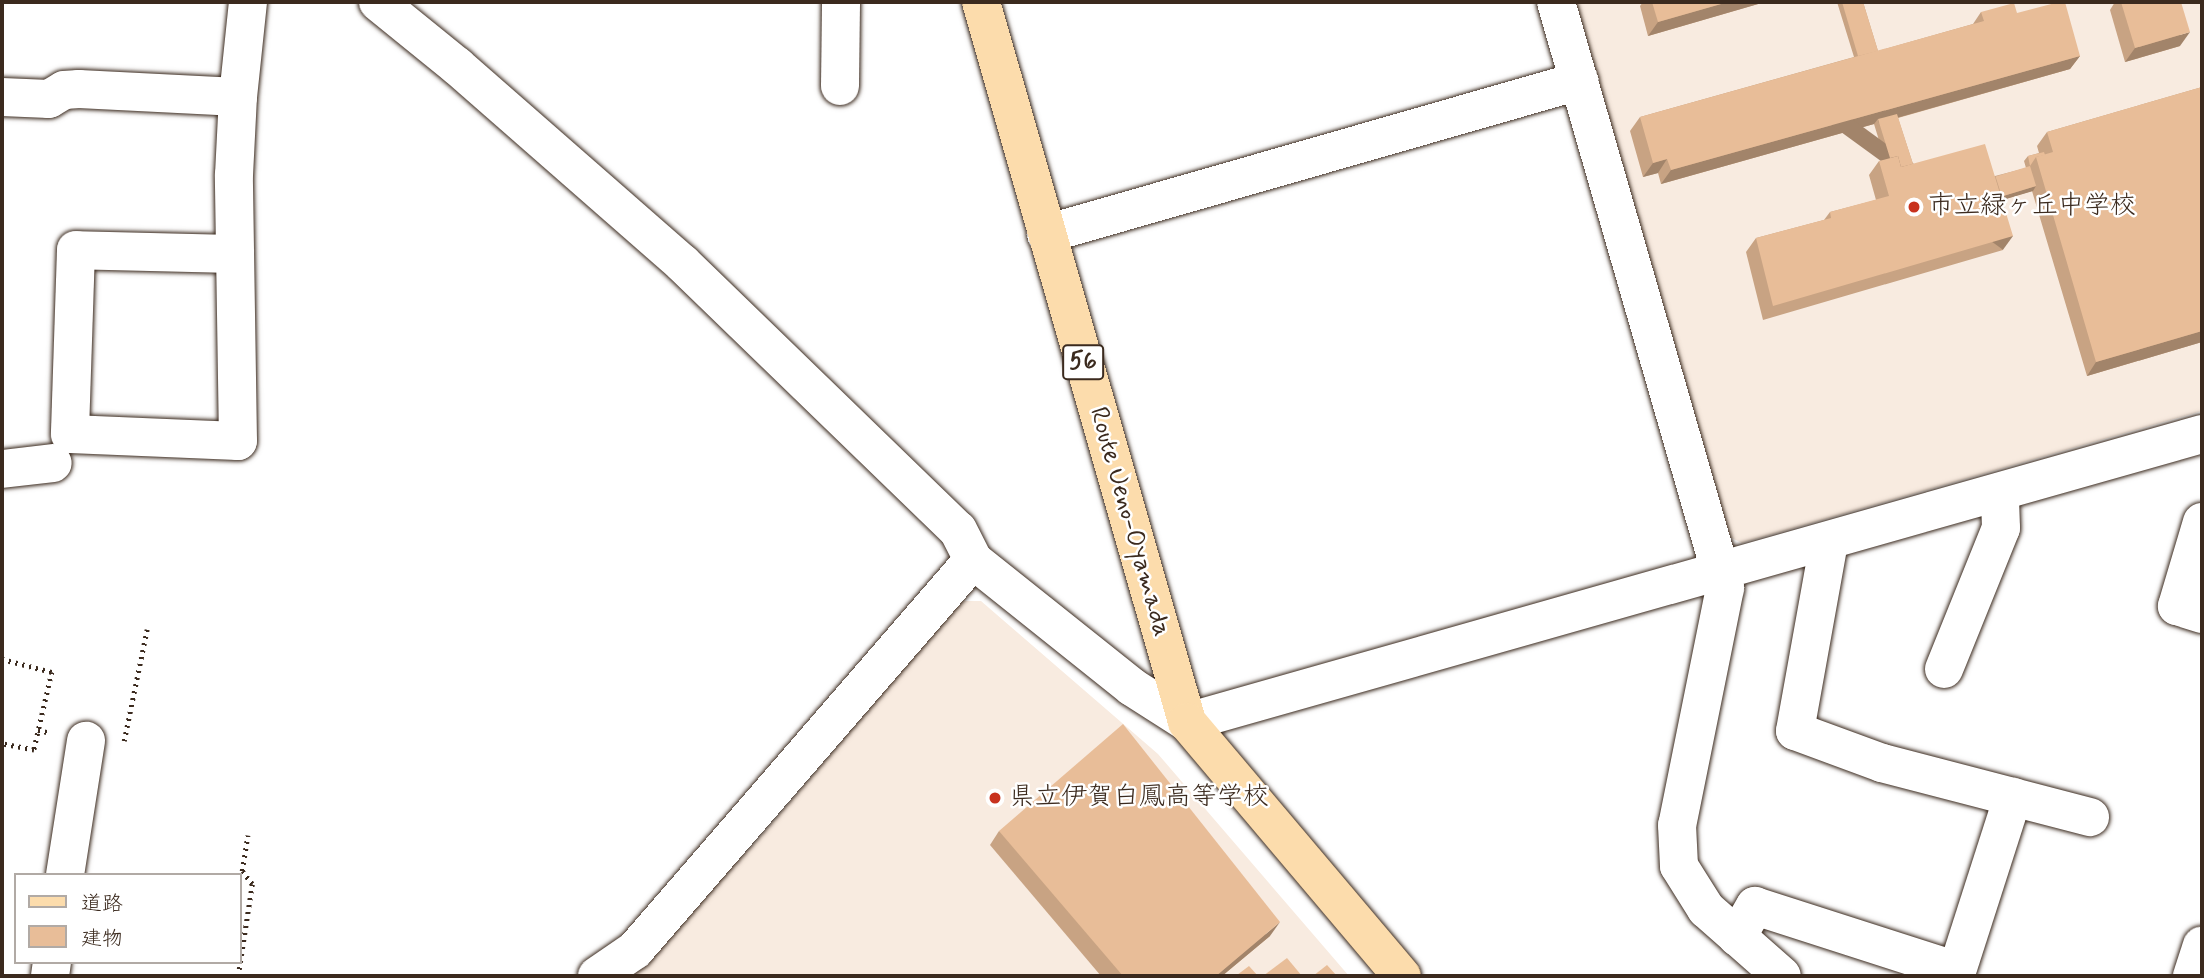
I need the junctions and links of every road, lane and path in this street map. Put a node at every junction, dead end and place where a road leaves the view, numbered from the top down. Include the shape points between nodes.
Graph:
1 (248, 2) edge
2 (378, 2) edge
3 (841, 2) edge
4 (981, 2) edge
5 (1556, 2) edge
6 (1579, 81) junction
7 (839, 86) dead end
8 (2, 97) edge
9 (238, 97) junction
10 (1046, 234) junction
11 (235, 254) junction
12 (2202, 434) edge
13 (53, 463) dead end
14 (2, 469) edge
15 (2000, 492) junction
16 (2202, 522) edge
17 (1829, 542) junction
18 (973, 559) junction
19 (1719, 574) junction
20 (2202, 614) edge
21 (147, 629) dead end
22 (2, 659) edge
23 (1944, 669) dead end
24 (1187, 722) junction
25 (86, 741) joint
26 (2, 744) edge
27 (2014, 797) junction
28 (2090, 817) dead end
29 (248, 835) dead end
30 (65, 873) edge
31 (1737, 937) junction
32 (2202, 946) edge
33 (242, 950) edge
34 (597, 976) edge
35 (1402, 976) edge
36 (1782, 976) edge
37 (2192, 976) edge

1 - 9 street
2 - 18 street via 682,263 958,530
3 - 7 street
4 - 10 main road, Route Ueno-Oyamada / 56
5 - 6 street
6 - 10 street
6 - 19 street
8 - 9 street via 49,99 64,90 79,89
9 - 11 street
10 - 24 main road, Route Ueno-Oyamada / 56
11 - 11 street via 238,441 70,434 76,250
12 - 15 street
13 - 14 street
15 - 17 street
15 - 23 street via 2001,528
16 - 20 street via 2177,606
17 - 19 street
17 - 27 street via 1795,731 1882,763
18 - 24 street via 1132,687
18 - 34 street via 635,950
19 - 24 street
19 - 31 street via 1725,588 1677,825 1679,866 1706,909
21 - 25 path via 123,743
22 - 26 path via 52,673 34,750
24 - 35 main road, Route Ueno-Oyamada / 56
25 - 30 street
27 - 28 street
27 - 31 street via 1957,971 1755,906
29 - 33 path via 242,871 252,884
31 - 36 street
32 - 37 street

